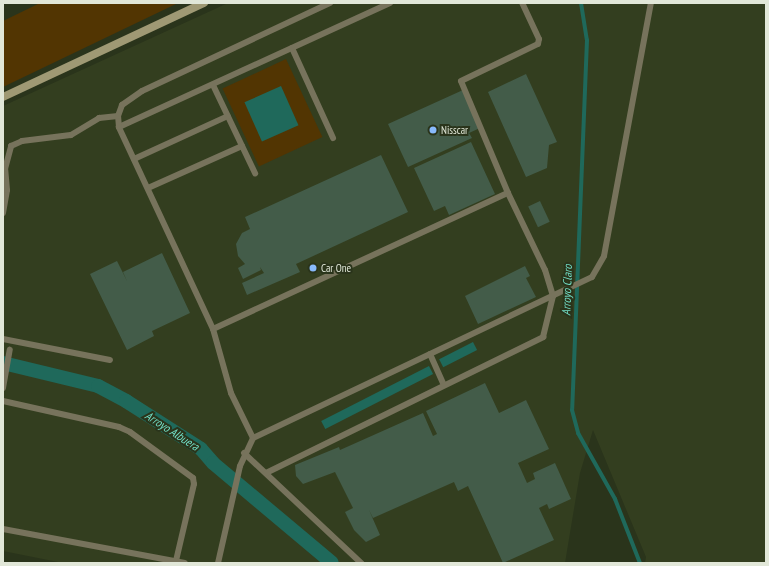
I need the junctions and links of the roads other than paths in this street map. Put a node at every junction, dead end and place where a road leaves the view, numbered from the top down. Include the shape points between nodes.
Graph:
1 (204, 3) edge
2 (330, 3) edge
3 (390, 3) edge
4 (522, 3) edge
5 (651, 3) edge
6 (292, 48) junction
7 (214, 85) junction
8 (3, 97) edge
9 (118, 116) junction
10 (228, 116) junction
11 (120, 127) junction
12 (333, 138) dead end
13 (242, 146) junction
14 (134, 159) junction
15 (255, 173) dead end
16 (148, 188) junction
17 (508, 193) junction
18 (3, 213) edge
19 (555, 295) junction
20 (212, 329) junction
21 (3, 339) edge
22 (10, 350) dead end
23 (430, 354) junction
24 (110, 360) dead end
25 (444, 385) junction
26 (3, 388) edge
27 (3, 401) edge
28 (253, 438) junction
29 (244, 453) junction
30 (266, 473) junction
31 (3, 529) edge
32 (176, 561) junction
33 (185, 563) edge
34 (218, 563) edge
35 (361, 563) edge

1 - 8 street
2 - 9 lane via 142,91 122,105
3 - 6 lane
4 - 17 lane via 539,39 538,44 461,81
5 - 19 lane via 604,256 592,277
6 - 7 lane
6 - 12 lane
7 - 10 lane
7 - 11 lane
9 - 11 lane
9 - 18 lane via 99,118 71,135 22,141 11,146 5,169 7,190
10 - 13 lane
10 - 14 lane
11 - 14 lane
13 - 15 lane
13 - 16 lane
14 - 16 lane
16 - 20 lane
17 - 19 lane
17 - 20 lane
19 - 23 lane
19 - 25 lane via 543,337
20 - 28 lane via 231,393
21 - 24 lane
22 - 26 lane
23 - 25 lane
23 - 28 lane
25 - 30 lane
27 - 32 lane via 119,427 130,432 193,478 194,484
28 - 29 lane
29 - 30 lane
29 - 34 lane
30 - 35 lane
31 - 32 lane
32 - 33 lane

